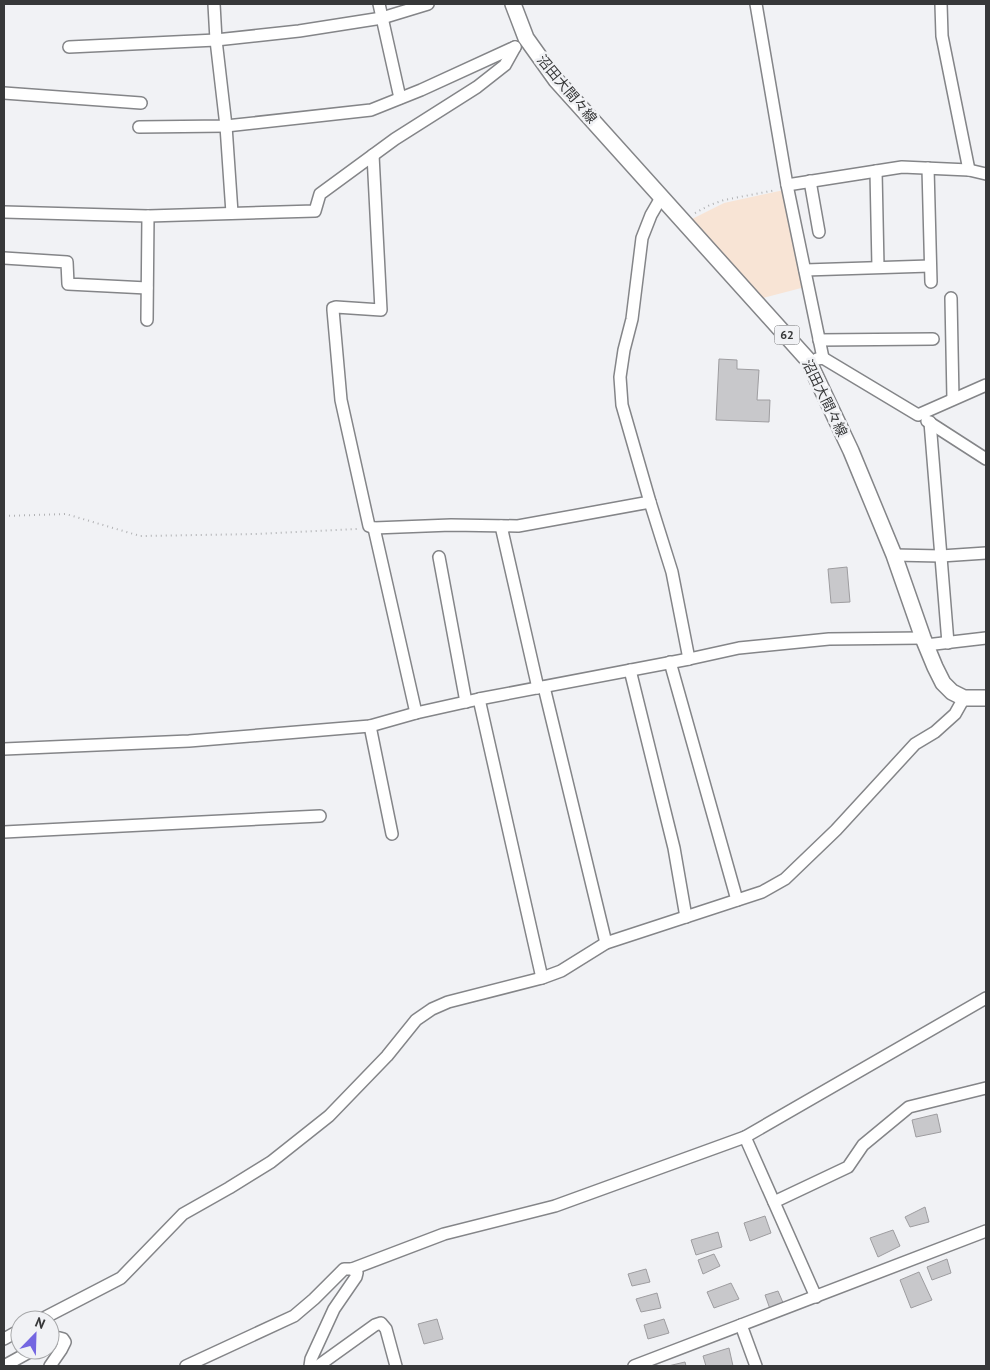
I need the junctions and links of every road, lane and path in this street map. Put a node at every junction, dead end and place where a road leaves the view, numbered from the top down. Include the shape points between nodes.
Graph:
1 (214, 4) edge
2 (379, 4) edge
3 (428, 4) edge
4 (513, 4) edge
5 (756, 4) edge
6 (941, 4) edge
7 (382, 18) junction
8 (216, 40) junction
9 (521, 43) junction
10 (69, 47) dead end
11 (4, 93) edge
12 (400, 98) junction
13 (142, 103) dead end
14 (226, 126) junction
15 (139, 127) dead end
16 (373, 155) junction
17 (928, 168) junction
18 (969, 170) junction
19 (876, 171) junction
20 (986, 174) edge
21 (810, 181) junction
22 (788, 186) junction
23 (662, 196) junction
24 (4, 212) edge
25 (232, 213) junction
26 (148, 216) junction
27 (684, 220) junction
28 (819, 232) dead end
29 (4, 258) edge
30 (930, 266) junction
31 (878, 268) junction
32 (805, 270) junction
33 (931, 282) dead end
34 (147, 288) junction
35 (951, 298) dead end
36 (147, 320) dead end
37 (933, 339) dead end
38 (819, 340) junction
39 (816, 359) junction
40 (986, 385) edge
41 (953, 400) junction
42 (918, 415) junction
43 (930, 422) junction
44 (986, 459) edge
45 (650, 502) junction
46 (4, 516) edge
47 (501, 526) junction
48 (374, 528) junction
49 (986, 553) edge
50 (894, 555) junction
51 (941, 556) junction
52 (439, 558) dead end
53 (986, 638) edge
54 (925, 642) junction
55 (948, 643) junction
56 (689, 658) junction
57 (670, 662) junction
58 (630, 670) junction
59 (541, 687) junction
60 (964, 698) junction
61 (986, 698) edge
62 (480, 699) junction
63 (466, 702) junction
64 (416, 714) junction
65 (370, 726) junction
66 (4, 749) edge
67 (320, 816) dead end
68 (4, 832) edge
69 (392, 834) dead end
70 (737, 900) junction
71 (686, 917) junction
72 (606, 943) junction
73 (542, 978) junction
74 (986, 998) edge
75 (986, 1088) edge
76 (745, 1136) junction
77 (774, 1202) junction
78 (986, 1232) edge
79 (352, 1269) junction
80 (816, 1297) junction
81 (59, 1310) edge
82 (741, 1325) junction
83 (60, 1338) edge
84 (60, 1351) edge
85 (186, 1366) edge
86 (310, 1366) edge
87 (318, 1366) edge
88 (396, 1366) edge
89 (634, 1366) edge
90 (756, 1366) edge

1 - 8 street
2 - 7 street
3 - 7 street
4 - 9 main road, 沼田大間々線 / 62
5 - 22 street
6 - 18 street via 942,36
7 - 8 street
7 - 12 street
8 - 10 street
8 - 14 street
9 - 12 street
9 - 16 street via 505,65 477,87
9 - 23 main road, 沼田大間々線 / 62
11 - 13 street
12 - 14 street via 371,110
14 - 15 street
14 - 25 street
16 - 25 street via 320,194 315,211
16 - 48 street via 381,310 336,307 332,310 341,400 369,526
17 - 18 street
17 - 19 street
17 - 30 street
18 - 20 street
19 - 21 street
19 - 31 street
21 - 22 street
21 - 28 street
22 - 27 path via 724,200
22 - 32 street
23 - 27 main road, 沼田大間々線 / 62
23 - 45 street via 642,238 632,319 620,377 622,405
24 - 26 street
25 - 26 street
26 - 34 street
27 - 39 main road, 沼田大間々線 / 62
29 - 34 street via 67,262 68,284
30 - 31 street
30 - 33 street
31 - 32 street
32 - 38 street
34 - 36 street
35 - 41 street
37 - 38 street
38 - 39 street
39 - 42 street
39 - 50 main road, 沼田大間々線 / 62
40 - 41 street
41 - 42 street
42 - 43 street
43 - 44 street
43 - 51 street
45 - 47 street via 518,526
45 - 56 street via 672,572
46 - 48 path via 66,514 140,536
47 - 48 street
47 - 59 street
48 - 64 street
49 - 51 street
50 - 51 street
50 - 54 main road, 沼田大間々線 / 62
51 - 55 street
52 - 63 street
53 - 55 street
54 - 55 street
54 - 56 street via 830,639 739,648
54 - 60 main road, 沼田大間々線 / 62 via 943,683
56 - 57 street
57 - 58 street
57 - 70 street
58 - 59 street
58 - 71 street via 674,848
59 - 62 street
59 - 72 street
60 - 61 main road
60 - 70 street via 955,714 915,744 785,880
62 - 63 street
62 - 73 street
63 - 64 street
64 - 65 street
65 - 66 street via 189,741
65 - 69 street
67 - 68 street
70 - 71 street
71 - 72 street
72 - 73 street via 561,971
73 - 81 street via 448,1002 416,1020 387,1056 328,1116 271,1162 183,1214 121,1278
74 - 76 street
75 - 77 street via 909,1107 863,1144 848,1167
76 - 77 street
76 - 79 street via 555,1206 444,1234
77 - 80 street
78 - 80 street
79 - 85 street via 344,1269 294,1316
79 - 86 street via 357,1273 356,1277 334,1309 310,1359
80 - 82 street
82 - 89 street
82 - 90 street
83 - 84 street via 65,1342
87 - 88 street via 382,1322

